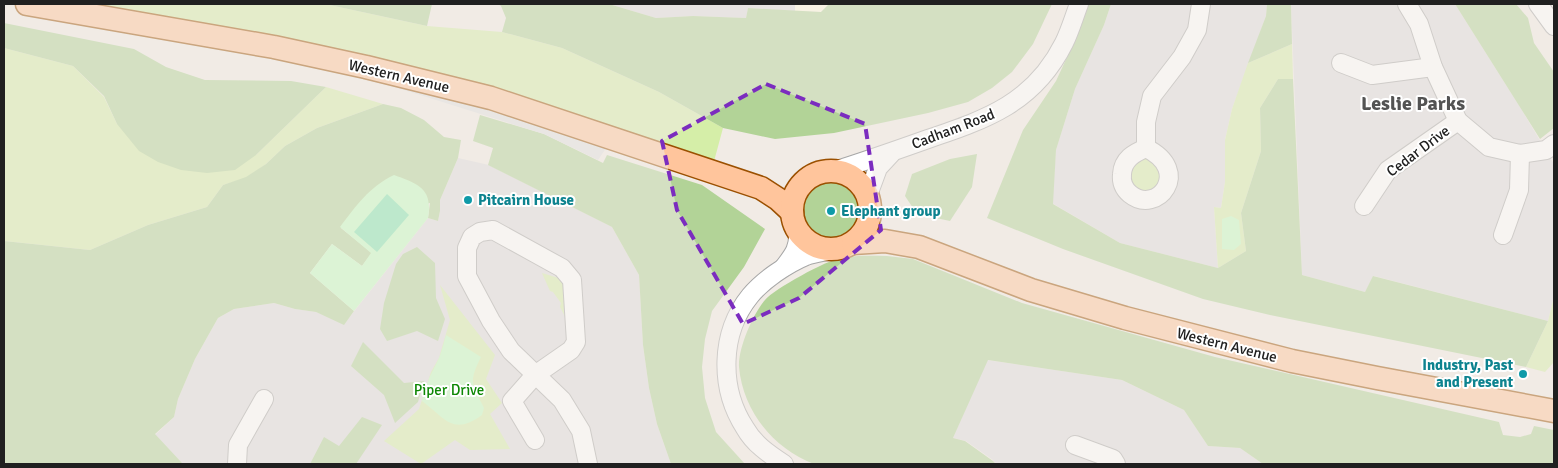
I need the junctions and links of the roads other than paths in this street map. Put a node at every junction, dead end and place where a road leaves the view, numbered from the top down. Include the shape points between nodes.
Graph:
1 (27, 4) edge
2 (1079, 4) edge
3 (1201, 4) edge
4 (1407, 4) edge
5 (1538, 4) edge
6 (1554, 26) edge
7 (1341, 63) dead end
8 (1433, 67) junction
9 (1458, 121) junction
10 (1554, 144) edge
11 (1146, 148) dead end
12 (892, 153) junction
13 (1520, 154) junction
14 (834, 171) junction
15 (804, 182) junction
16 (761, 188) junction
17 (869, 201) junction
18 (1364, 206) dead end
19 (795, 221) junction
20 (1503, 235) dead end
21 (853, 243) junction
22 (908, 244) junction
23 (832, 250) junction
24 (782, 270) junction
25 (535, 375) junction
26 (264, 399) dead end
27 (1554, 411) edge
28 (535, 440) dead end
29 (1075, 445) dead end
30 (237, 464) edge
31 (588, 464) edge
32 (784, 464) edge
33 (1116, 464) edge

1 - 16 main road, Western Avenue via 274,47 491,98
2 - 12 street, Cadham Road via 1055,58 1020,98 967,127
3 - 11 street via 1197,30 1182,57 1152,96 1146,122
4 - 8 street, Cedar Drive via 1419,24
5 - 6 street
7 - 8 street via 1372,75
8 - 9 street, Cedar Drive
9 - 13 street, Cedar Drive via 1489,147
9 - 18 street, Cedar Drive via 1388,170
10 - 13 street, Cedar Drive via 1546,150
12 - 14 street, Cadham Road
12 - 17 street, Cadham Road via 878,168
13 - 20 street via 1519,190
14 - 15 main road via 818,174
14 - 17 main road via 854,178
15 - 16 main road, Western Avenue
15 - 19 main road via 793,200
16 - 19 main road, Western Avenue via 778,199
17 - 21 main road via 867,228
17 - 22 main road via 891,232
19 - 23 main road via 807,241 819,248
19 - 24 street via 799,243
21 - 22 main road
21 - 23 main road
22 - 27 main road, Western Avenue via 1031,290 1210,341 1292,361
23 - 24 street via 806,256
24 - 32 street via 762,284 742,308 728,342 726,360 730,394 745,428 756,442
25 - 25 street via 511,351 467,276 467,248 472,237 480,232 493,230 562,268 572,280 576,342 571,350
25 - 28 street via 512,401
25 - 31 street via 562,400 581,431
26 - 30 street via 238,445
29 - 33 street via 1113,459

